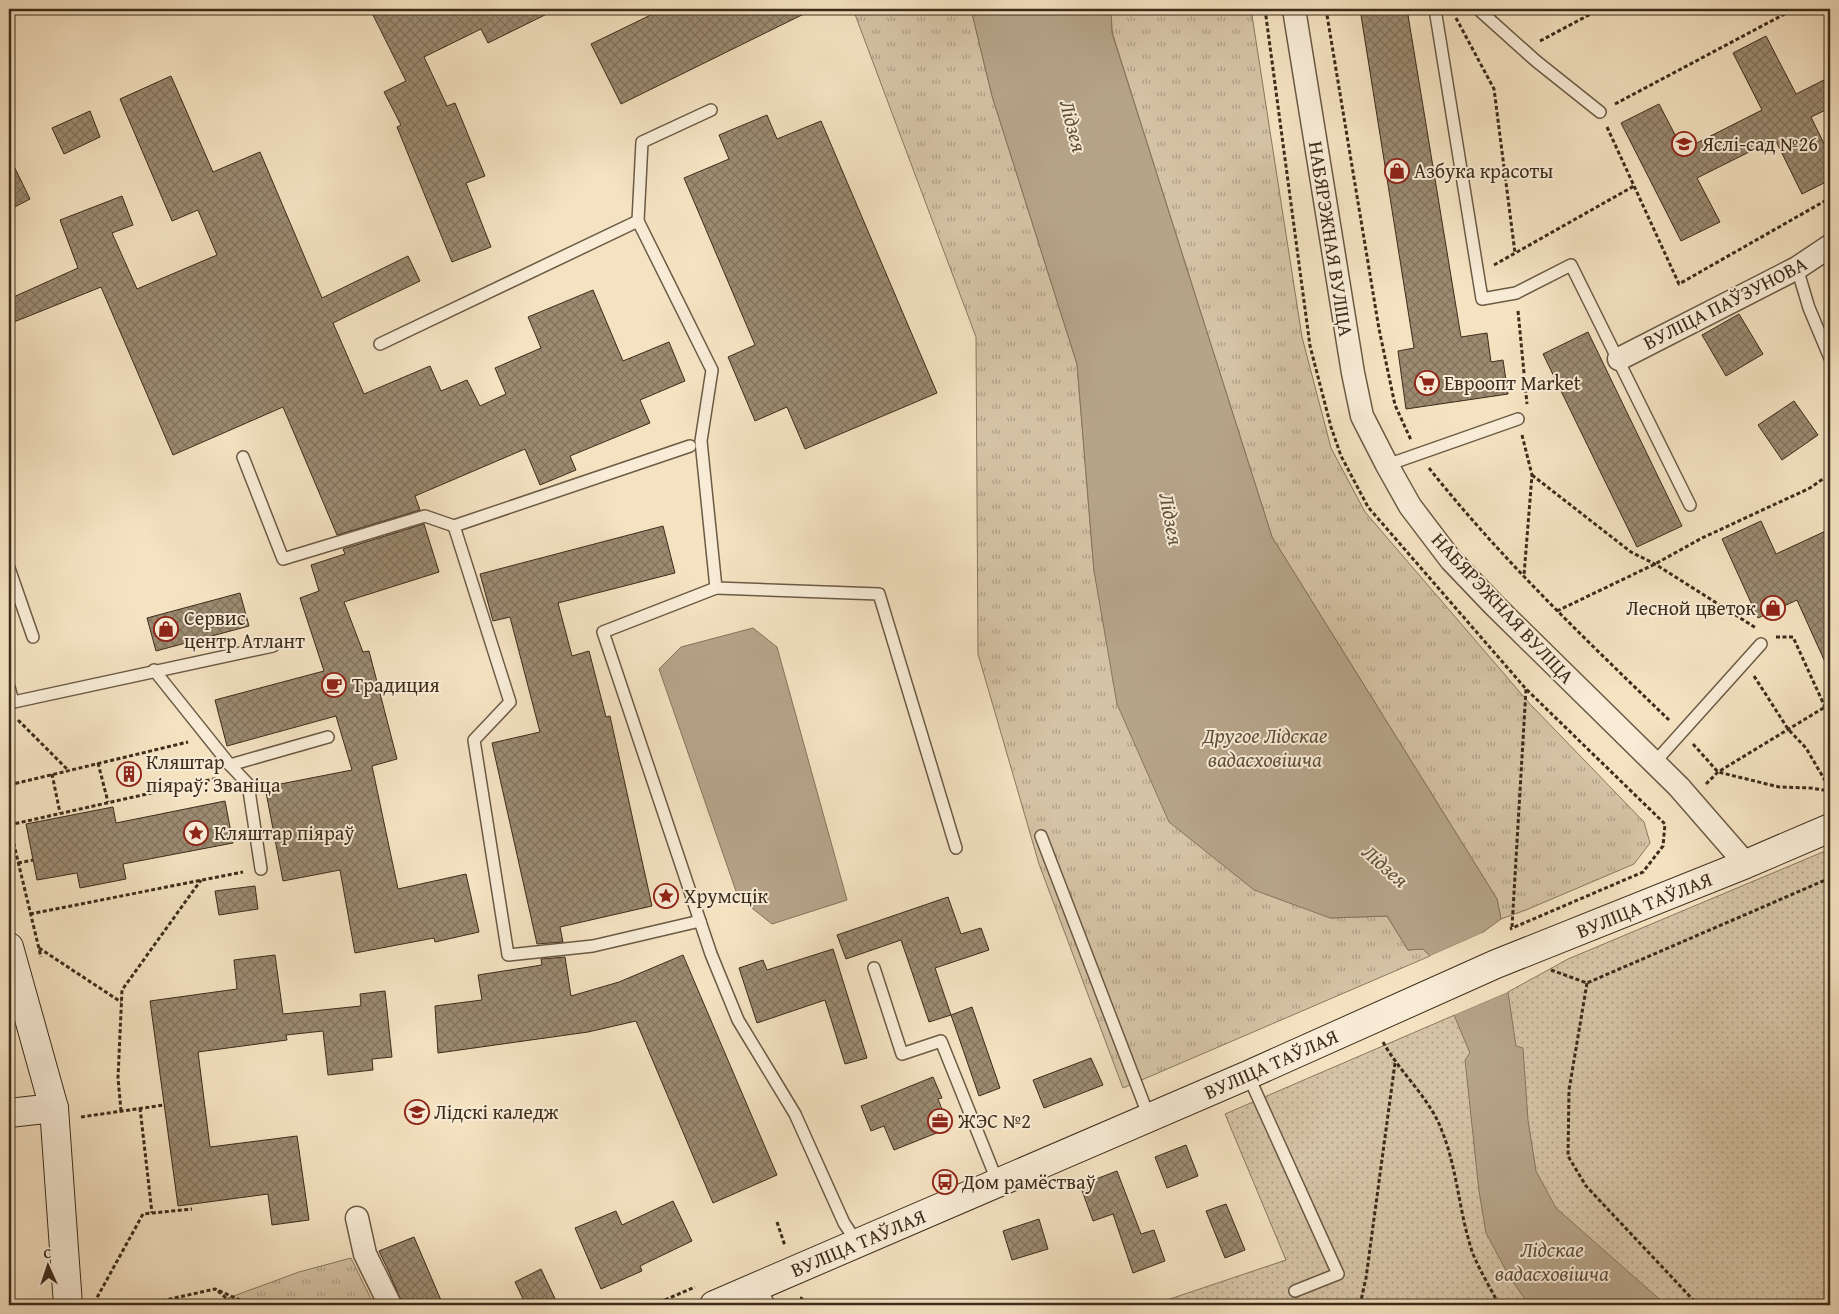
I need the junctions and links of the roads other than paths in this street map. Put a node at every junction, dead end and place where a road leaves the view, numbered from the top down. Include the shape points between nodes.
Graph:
1 (1294, 9) edge
2 (1435, 9) edge
3 (1478, 9) edge
4 (711, 110) dead end
5 (1600, 112) road end
6 (638, 221) junction
7 (1830, 246) edge
8 (1797, 268) junction
9 (380, 344) dead end
10 (1830, 358) edge
11 (1619, 359) junction
12 (1518, 419) road end
13 (690, 446) dead end
14 (243, 458) dead end
15 (1387, 465) junction
16 (1690, 506) dead end
17 (454, 526) junction
18 (9, 568) edge
19 (716, 588) junction
20 (33, 637) dead end
21 (1761, 644) dead end
22 (273, 646) dead end
23 (154, 670) junction
24 (9, 687) edge
25 (11, 703) edge
26 (328, 737) dead end
27 (1655, 762) junction
28 (234, 769) junction
29 (1830, 828) edge
30 (1040, 836) dead end
31 (956, 848) dead end
32 (1746, 864) junction
33 (261, 869) road end
34 (700, 921) junction
35 (9, 947) edge
36 (874, 968) dead end
37 (1248, 1075) junction
38 (9, 1113) edge
39 (65, 1113) junction
40 (1149, 1118) junction
41 (998, 1183) junction
42 (356, 1218) dead end
43 (858, 1244) junction
44 (1295, 1291) dead end
45 (759, 1296) edge
46 (68, 1305) edge
47 (390, 1305) edge
48 (714, 1305) edge

1 - 15 street, НАБЯРЭЖНАЯ ВУЛІЦА via 1352,374 1362,416
2 - 11 lane via 1482,299 1516,293 1571,265
3 - 5 lane
4 - 6 lane via 642,142
6 - 9 lane
6 - 19 lane via 712,370 700,441
7 - 8 street, ВУЛІЦА ПАЎЗУНОВА
8 - 10 lane via 1809,308
8 - 11 street, ВУЛІЦА ПАЎЗУНОВА
11 - 16 lane
12 - 15 lane
13 - 17 lane
14 - 17 lane via 283,559 425,516
15 - 27 street, НАБЯРЭЖНАЯ ВУЛІЦА via 1410,506 1452,560
17 - 34 lane via 510,702 474,740 508,955 592,946
18 - 20 lane
19 - 31 lane via 879,594
19 - 34 lane via 603,632
21 - 27 lane
22 - 23 lane
23 - 25 lane
23 - 28 lane
24 - 25 lane
26 - 28 lane
27 - 32 street, НАБЯРЭЖНАЯ ВУЛІЦА
28 - 33 lane via 248,784
29 - 32 main road, ВУЛІЦА ТАЎЛАЯ
30 - 40 lane
32 - 37 main road, ВУЛІЦА ТАЎЛАЯ via 1496,964
34 - 43 lane via 738,1020 795,1114 844,1223
35 - 39 main road
36 - 41 lane via 902,1054 941,1041
37 - 40 main road, ВУЛІЦА ТАЎЛАЯ
37 - 44 lane via 1338,1274
38 - 39 main road
39 - 46 main road
40 - 41 main road, ВУЛІЦА ТАЎЛАЯ
41 - 43 main road, ВУЛІЦА ТАЎЛАЯ
42 - 47 street via 365,1254
43 - 45 main road, ВУЛІЦА ТАЎЛАЯ
45 - 48 main road, ВУЛІЦА ТАЎЛАЯ

